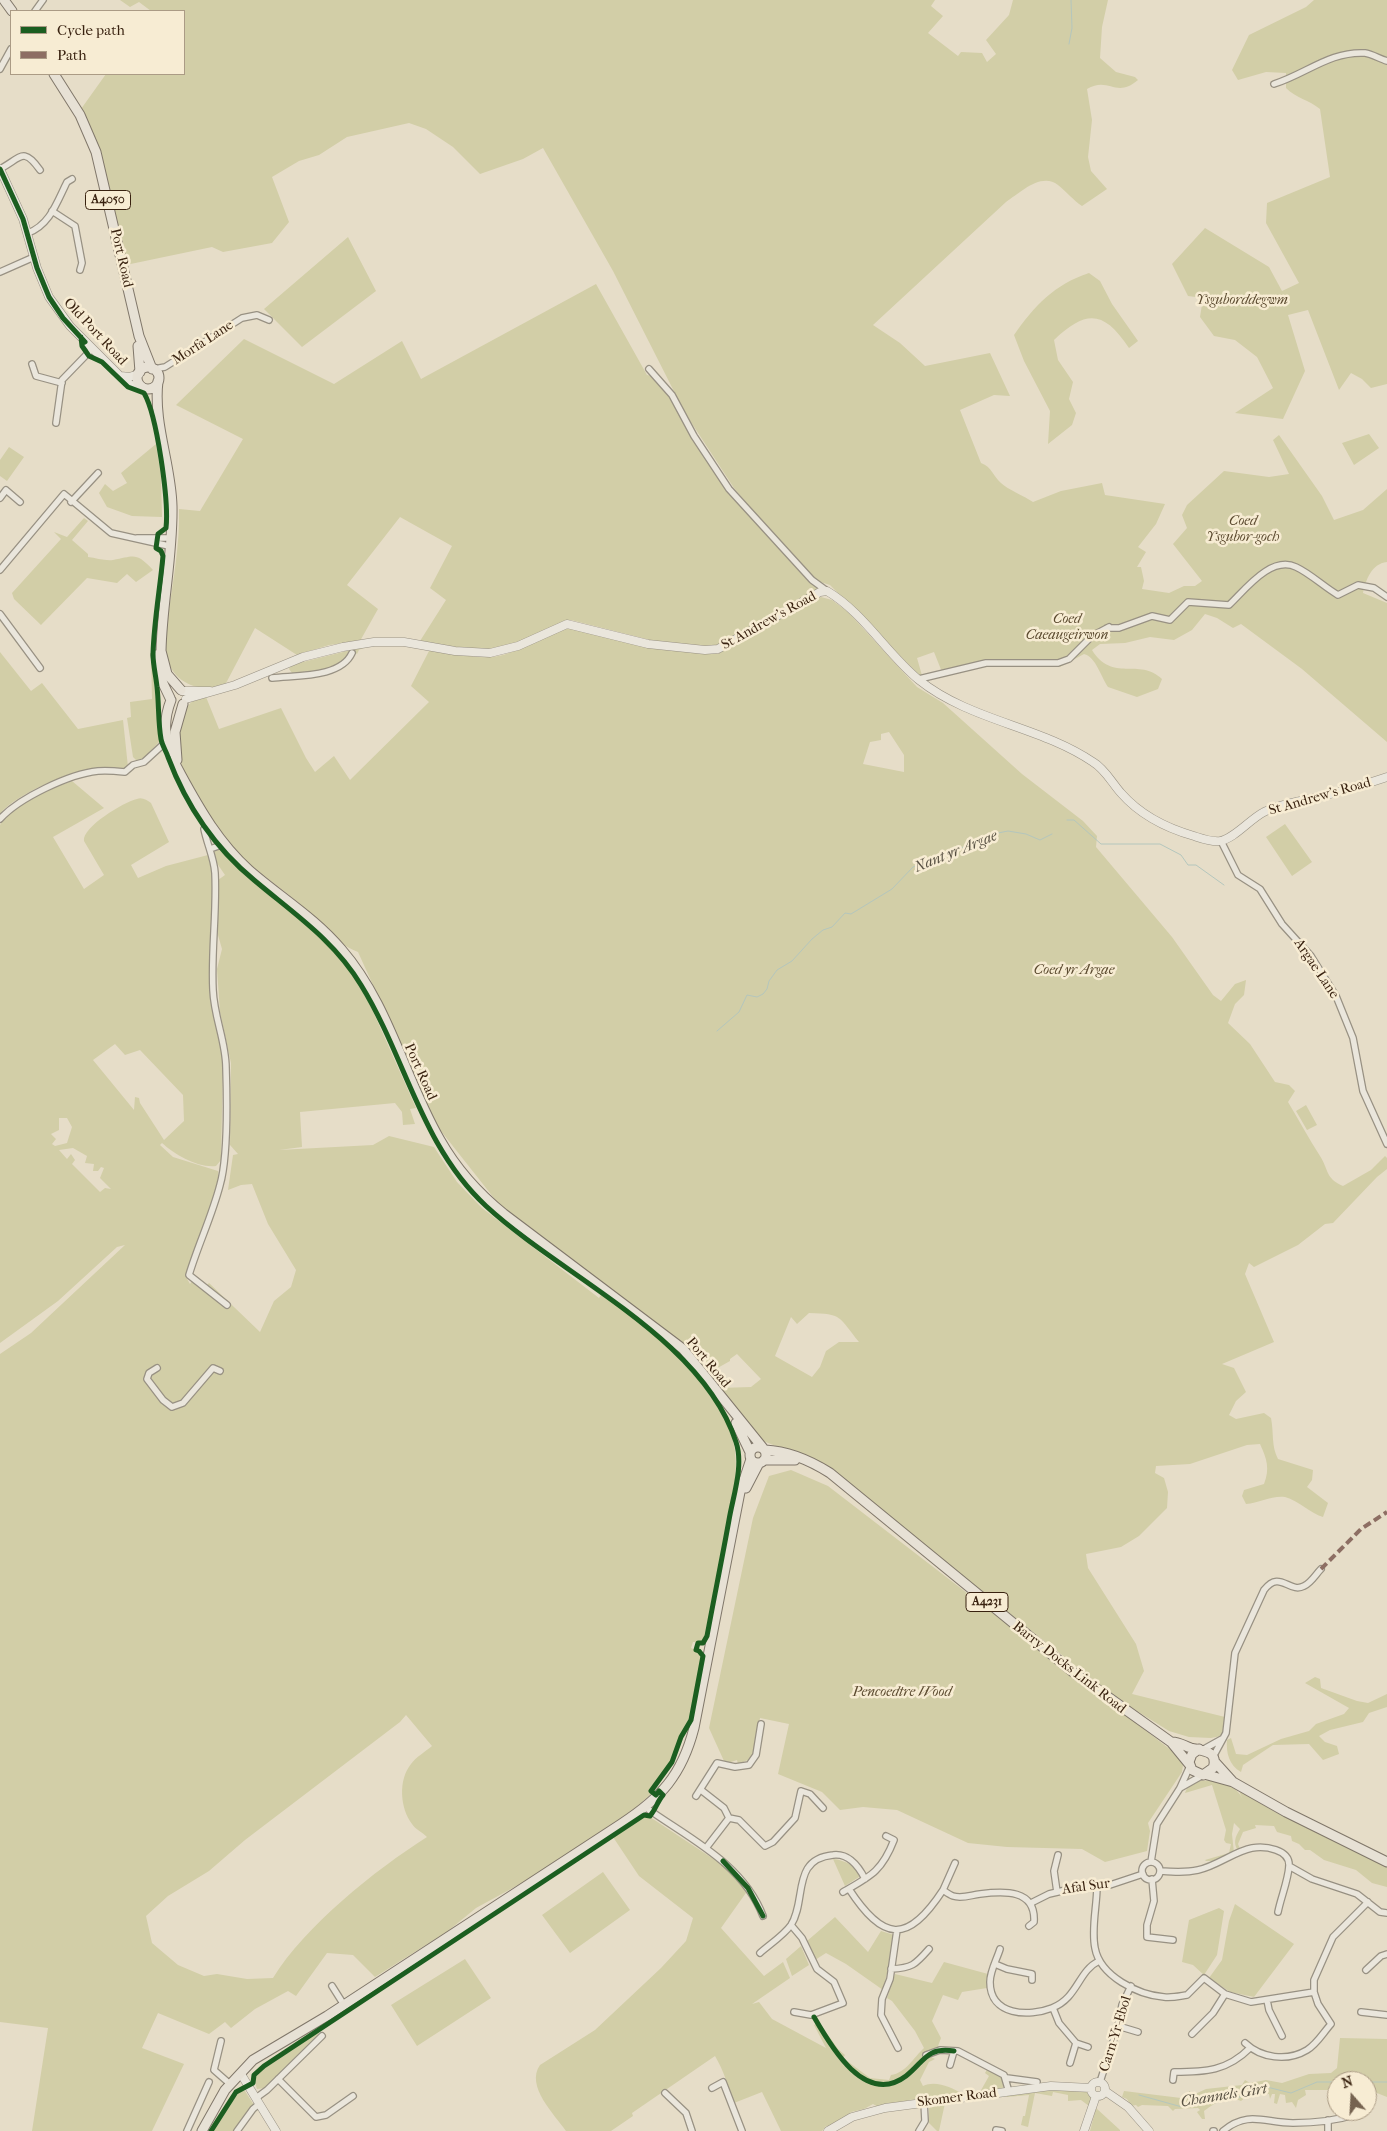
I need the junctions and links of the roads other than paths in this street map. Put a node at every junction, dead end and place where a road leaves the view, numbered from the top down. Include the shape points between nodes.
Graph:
1 (10, 51) edge
2 (1387, 61) edge
3 (0, 69) edge
4 (55, 75) edge
5 (1274, 84) dead end
6 (0, 169) edge
7 (40, 170) dead end
8 (72, 179) dead end
9 (52, 211) junction
10 (28, 233) junction
11 (34, 257) junction
12 (80, 270) dead end
13 (0, 272) edge
14 (269, 320) dead end
15 (138, 336) junction
16 (92, 349) junction
17 (32, 364) dead end
18 (165, 367) junction
19 (153, 369) junction
20 (649, 369) dead end
21 (139, 373) junction
22 (121, 376) junction
23 (158, 380) junction
24 (62, 383) junction
25 (143, 387) junction
26 (56, 424) dead end
27 (159, 427) junction
28 (98, 472) dead end
29 (0, 498) edge
30 (20, 502) dead end
31 (71, 502) junction
32 (170, 542) junction
33 (0, 570) edge
34 (824, 592) junction
35 (1387, 597) edge
36 (162, 613) junction
37 (0, 614) edge
38 (352, 653) dead end
39 (284, 664) junction
40 (40, 668) dead end
41 (289, 676) junction
42 (272, 678) dead end
43 (918, 680) junction
44 (183, 696) junction
45 (170, 699) junction
46 (176, 724) junction
47 (166, 741) junction
48 (181, 775) junction
49 (1387, 777) edge
50 (0, 819) edge
51 (208, 824) junction
52 (1221, 841) junction
53 (224, 844) junction
54 (210, 849) junction
55 (1387, 1144) edge
56 (227, 1305) dead end
57 (157, 1368) dead end
58 (220, 1370) dead end
59 (727, 1404) junction
60 (764, 1449) junction
61 (756, 1458) junction
62 (805, 1461) junction
63 (1321, 1569) dead end
64 (761, 1724) dead end
65 (1224, 1738) junction
66 (1171, 1742) junction
67 (1202, 1749) junction
68 (1214, 1759) junction
69 (1190, 1765) junction
70 (1204, 1774) junction
71 (1233, 1782) junction
72 (1180, 1788) junction
73 (701, 1790) junction
74 (696, 1796) dead end
75 (645, 1807) junction
76 (823, 1808) dead end
77 (729, 1818) junction
78 (886, 1836) dead end
79 (706, 1848) junction
80 (1058, 1855) dead end
81 (1151, 1862) junction
82 (1387, 1862) edge
83 (955, 1863) dead end
84 (1289, 1866) junction
85 (1160, 1871) junction
86 (1143, 1874) junction
87 (865, 1879) junction
88 (1152, 1879) junction
89 (1096, 1886) junction
90 (943, 1890) junction
91 (1057, 1892) junction
92 (1368, 1902) junction
93 (1031, 1903) junction
94 (1278, 1912) dead end
95 (1387, 1913) edge
96 (763, 1916) dead end
97 (791, 1925) junction
98 (1034, 1925) dead end
99 (897, 1930) junction
100 (1173, 1940) dead end
101 (1000, 1949) dead end
102 (928, 1950) dead end
103 (760, 1953) dead end
104 (1387, 1954) edge
105 (1099, 1961) junction
106 (995, 1964) junction
107 (891, 1968) junction
108 (1366, 1970) dead end
109 (1032, 1980) dead end
110 (332, 1986) dead end
111 (1131, 1986) junction
112 (1314, 1992) junction
113 (1225, 1994) junction
114 (1267, 2000) junction
115 (344, 2005) junction
116 (1053, 2008) junction
117 (794, 2012) dead end
118 (1361, 2012) dead end
119 (1387, 2015) edge
120 (1118, 2026) junction
121 (1138, 2032) dead end
122 (1192, 2034) dead end
123 (322, 2036) dead end
124 (1282, 2036) dead end
125 (221, 2040) dead end
126 (1076, 2043) junction
127 (1244, 2043) dead end
128 (1088, 2047) dead end
129 (898, 2048) dead end
130 (1250, 2048) junction
131 (954, 2050) junction
132 (926, 2055) dead end
133 (1070, 2063) dead end
134 (950, 2065) dead end
135 (241, 2074) junction
136 (1007, 2078) junction
137 (278, 2079) junction
138 (1173, 2080) dead end
139 (209, 2082) dead end
140 (1037, 2082) dead end
141 (1100, 2082) junction
142 (230, 2084) junction
143 (712, 2088) dead end
144 (1091, 2088) junction
145 (1105, 2091) junction
146 (1009, 2092) junction
147 (665, 2093) dead end
148 (353, 2096) dead end
149 (1096, 2096) junction
150 (258, 2101) junction
151 (924, 2102) junction
152 (1327, 2120) edge
153 (689, 2130) edge
154 (187, 2131) edge
155 (202, 2131) edge
156 (237, 2131) edge
157 (276, 2131) edge
158 (742, 2131) edge
159 (828, 2131) edge
160 (919, 2131) edge
161 (1084, 2131) edge
162 (1149, 2131) edge
163 (1223, 2131) edge

1 - 3 street
2 - 5 street via 1366,53 1339,56 1321,60 1293,78
4 - 15 main road, Port Road / A4050 via 82,119 96,152
6 - 7 street via 26,155
6 - 10 street, Old Port Road
8 - 9 street via 67,182
9 - 10 street via 39,229
9 - 12 street via 76,226 82,263
10 - 11 street, Old Port Road
11 - 13 street
11 - 16 street, Old Port Road via 44,288 54,305
14 - 18 street, Morfa Lane via 257,315 242,318
15 - 19 main road, Port Road / A4050
15 - 21 main road, Port Road / A4050
16 - 22 street, Old Port Road
16 - 24 street
17 - 24 street via 36,376
18 - 19 street, Morfa Lane
18 - 23 street, Morfa Lane
19 - 21 main road via 146,368
19 - 23 main road, Port Road / A4050
20 - 34 street via 672,395 694,436 730,489
21 - 22 street, Old Port Road via 130,378
21 - 25 main road, Port Road / A4050 via 138,381
22 - 25 street, Old Port Road via 130,384
23 - 25 main road via 154,387
23 - 27 main road, Port Road / A4050
24 - 26 street
25 - 27 main road, Port Road / A4050 via 151,398
27 - 32 main road, Port Road / A4050 via 170,479
28 - 31 street
29 - 30 street via 6,490
31 - 32 street via 111,533
31 - 33 street via 64,494
32 - 36 main road, Port Road / A4050
34 - 39 street, St Andrew's Road via 715,649 648,644 567,624 518,646 490,653 404,642 374,642 324,651
34 - 43 street, St Andrew's Road via 843,602
35 - 43 street via 1374,588 1358,585 1338,595 1295,566 1277,564 1229,605 1188,602 1170,620 1152,616 1119,628 1109,627 1092,636 1069,659 1058,663 986,663
36 - 44 main road, Port Road / A4050 via 162,661
36 - 45 main road, Port Road / A4050 via 156,663
37 - 40 street
38 - 41 street via 349,660 331,670
39 - 41 street
39 - 44 street, St Andrew's Road via 212,692
41 - 42 street
43 - 52 street, St Andrew's Road via 950,699 1058,743 1090,760 1132,804 1162,826
44 - 45 main road via 173,692
44 - 45 main road via 176,705
44 - 46 main road, Port Road
45 - 47 main road, Port Road via 164,723
46 - 47 street
46 - 48 main road, Port Road via 175,744
47 - 48 main road, Port Road
47 - 50 street via 141,764 133,765 125,772 91,772 50,787 17,802
48 - 51 main road, Port Road
49 - 52 street, St Andrew's Road via 1269,810 1244,825 1232,837
51 - 53 main road, Port Road
51 - 54 street via 204,829
52 - 55 street, Argae Lane via 1238,875 1260,889 1282,924 1311,956 1336,996 1353,1038 1362,1092
53 - 54 street
53 - 59 main road, Port Road via 249,869 320,927 354,965 378,1004 439,1139 469,1182 504,1214 677,1344 696,1362
54 - 56 street via 215,897 214,1009 225,1050 226,1068 223,1168 189,1275
57 - 58 street via 149,1373 147,1379 172,1407 182,1403 213,1368
59 - 60 main road, Port Road
59 - 61 main road, Port Road
60 - 61 main road
60 - 61 main road via 755,1447
60 - 62 main road, Barry Docks Link Road / A4231 via 785,1452
61 - 62 main road, Barry Docks Link Road / A4231
61 - 75 main road via 740,1502 696,1721 685,1752
62 - 66 main road, Barry Docks Link Road / A4231 via 835,1476 1073,1672
63 - 65 street via 1303,1587 1279,1581 1269,1584 1264,1590 1235,1653
64 - 73 street via 756,1755 749,1765 735,1767 717,1763
65 - 67 street
65 - 68 street
66 - 67 main road, Barry Docks Link Road / A4231
66 - 69 main road, Barry Docks Link Road / A4231
67 - 68 main road, A4231
67 - 69 main road via 1192,1754
68 - 70 main road via 1213,1768
68 - 71 main road, A4231
69 - 70 main road, A4231 via 1195,1773
69 - 72 street
70 - 71 main road, A4231
70 - 72 street
71 - 82 main road, A4231
72 - 81 street via 1157,1824
73 - 74 street
73 - 77 street via 724,1808
75 - 79 street
75 - 115 main road
76 - 77 street via 810,1794 801,1791 795,1818 768,1845 763,1844 740,1820
77 - 79 street
78 - 87 street via 894,1840 884,1864
79 - 96 street via 746,1885
80 - 91 street via 1054,1871
81 - 85 street
81 - 86 street via 1144,1866
83 - 90 street
84 - 85 street via 1285,1854 1279,1851 1252,1848 1199,1870 1181,1873
84 - 92 street via 1312,1879 1357,1894
84 - 94 street
85 - 88 street
86 - 88 street
86 - 89 street, Afal Sur via 1118,1883
87 - 97 street via 858,1866 842,1856 819,1859 806,1870
87 - 99 street via 846,1891 875,1922
88 - 100 street via 1154,1901 1146,1937
89 - 91 street, Afal Sur
89 - 105 street via 1094,1942
90 - 93 street via 960,1897 1017,1894
90 - 99 street via 926,1914
91 - 93 street, Afal Sur
92 - 95 street via 1380,1912
92 - 112 street via 1333,1937 1317,1971
93 - 98 street via 1035,1911
97 - 103 street
97 - 117 street via 802,1938 817,1969 834,1982 843,2003 811,2015
99 - 107 street
101 - 106 street
102 - 107 street via 917,1963 906,1968
104 - 108 street
105 - 111 street via 1110,1974
105 - 116 street via 1087,1969 1066,2001
106 - 109 street via 1032,1974
106 - 116 street via 991,1991 1004,2008 1028,2014
107 - 129 street via 880,2015
110 - 115 street
111 - 113 street via 1154,1995 1175,1997 1187,1995 1204,1978
111 - 120 street, Carn-Yr-Ebol via 1122,2005
112 - 114 street
112 - 130 street via 1322,2012 1332,2024 1307,2050 1292,2056 1265,2055
113 - 114 street via 1251,2002
113 - 122 street via 1213,2014
114 - 124 street
115 - 135 main road
116 - 126 street via 1058,2024
118 - 119 street
120 - 121 street
120 - 141 street, Carn-Yr-Ebol
123 - 137 street
125 - 142 street via 214,2070
126 - 128 street
126 - 133 street
127 - 130 street
130 - 138 street via 1239,2060 1225,2067 1174,2072
131 - 132 street
131 - 134 street
131 - 136 street
135 - 142 main road
135 - 150 street
136 - 140 street
136 - 146 street
137 - 148 street via 316,2117 326,2116
137 - 150 street
139 - 154 street
141 - 144 street
141 - 145 street
142 - 155 main road
143 - 158 street via 723,2082
144 - 146 street, Skomer Road via 1061,2086
144 - 149 street
145 - 149 street
145 - 162 street via 1128,2107
146 - 151 street, Skomer Road
147 - 153 street via 686,2113
149 - 161 street
150 - 156 street
150 - 157 street
151 - 159 street, Skomer Road via 870,2111
151 - 160 street via 925,2121
152 - 163 street via 1286,2123 1252,2118 1232,2124

